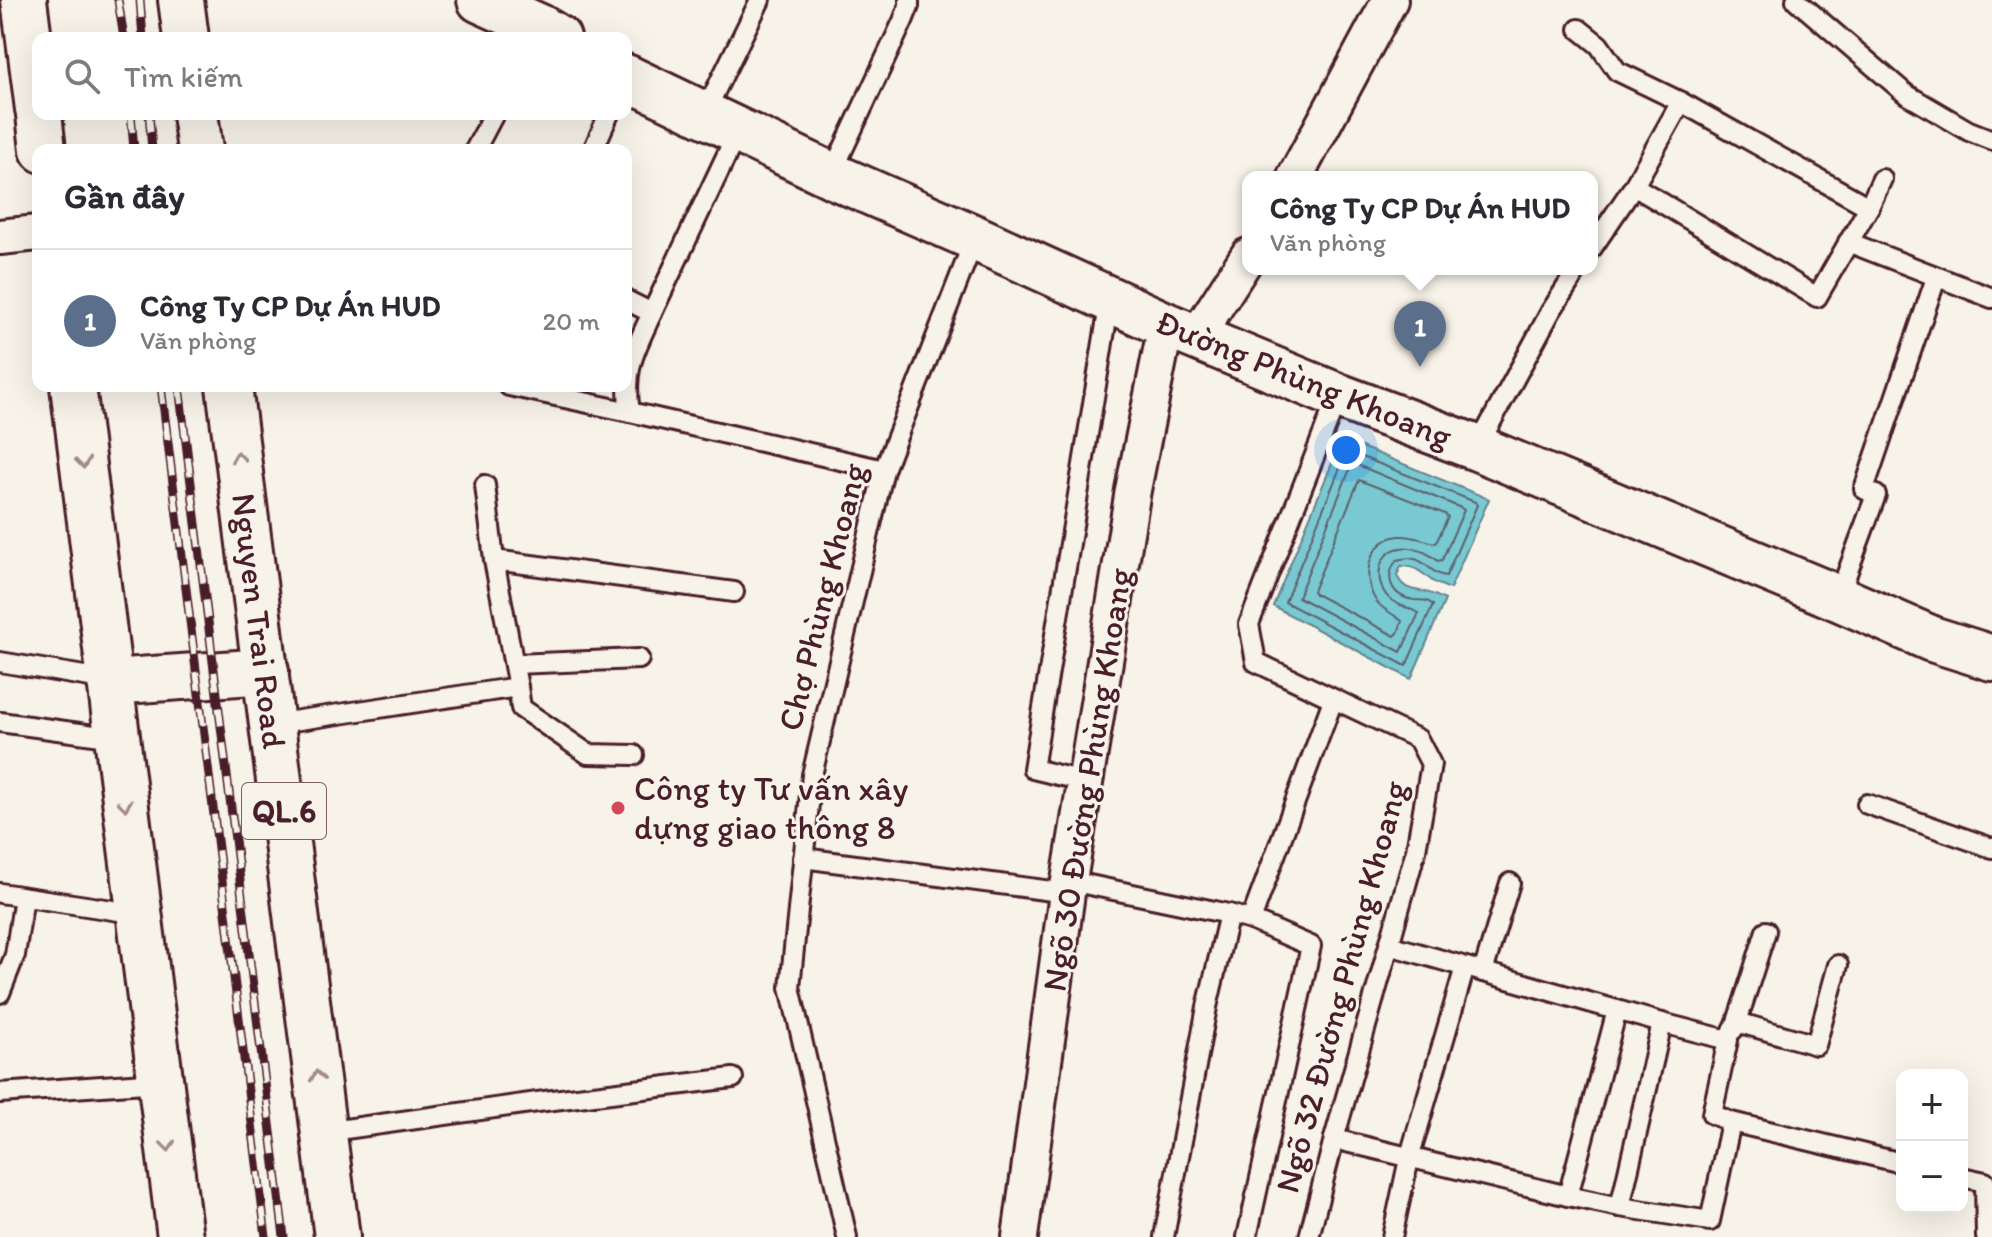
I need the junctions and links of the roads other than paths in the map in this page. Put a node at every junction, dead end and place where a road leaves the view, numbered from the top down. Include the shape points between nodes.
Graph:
1 (24, 0) edge
2 (181, 0) edge
3 (760, 0) edge
4 (909, 0) edge
5 (1390, 0) edge
6 (1796, 0) edge
7 (1579, 29) dead end
8 (185, 32) edge
9 (32, 63) edge
10 (632, 80) edge
11 (1681, 102) junction
12 (39, 120) edge
13 (196, 120) edge
14 (491, 120) edge
15 (606, 120) edge
16 (721, 123) junction
17 (1992, 140) edge
18 (42, 144) edge
19 (199, 144) edge
20 (478, 144) edge
21 (596, 144) edge
22 (1298, 171) edge
23 (831, 175) junction
24 (1882, 179) dead end
25 (1634, 186) junction
26 (1869, 207) junction
27 (32, 234) edge
28 (0, 237) edge
29 (975, 238) junction
30 (1598, 239) edge
31 (1848, 242) junction
32 (1242, 263) edge
33 (1574, 275) edge
34 (1936, 278) junction
35 (1992, 298) edge
36 (1110, 300) junction
37 (632, 303) edge
38 (652, 313) junction
39 (1181, 331) junction
40 (632, 358) edge
41 (74, 392) edge
42 (230, 392) edge
43 (537, 392) edge
44 (627, 392) edge
45 (1338, 396) junction
46 (630, 412) junction
47 (1477, 448) junction
48 (884, 470) junction
49 (485, 485) dead end
50 (494, 560) junction
51 (734, 592) dead end
52 (1838, 598) junction
53 (1992, 658) edge
54 (639, 659) dead end
55 (0, 662) edge
56 (514, 664) junction
57 (266, 671) junction
58 (110, 682) junction
59 (518, 687) junction
60 (1333, 700) junction
61 (0, 722) edge
62 (273, 724) junction
63 (117, 740) junction
64 (634, 755) dead end
65 (1087, 782) junction
66 (1867, 804) dead end
67 (1992, 848) edge
68 (803, 858) junction
69 (1510, 883) dead end
70 (1068, 887) junction
71 (0, 893) edge
72 (24, 897) junction
73 (139, 914) junction
74 (1229, 914) junction
75 (1251, 920) junction
76 (1766, 931) dead end
77 (1389, 945) junction
78 (1838, 965) dead end
79 (1465, 967) junction
80 (1483, 972) junction
81 (0, 993) edge
82 (1617, 1010) junction
83 (1737, 1022) junction
84 (1662, 1023) junction
85 (1728, 1040) junction
86 (733, 1078) dead end
87 (160, 1082) junction
88 (0, 1093) edge
89 (1731, 1122) junction
90 (324, 1132) junction
91 (1334, 1139) junction
92 (1409, 1159) junction
93 (1896, 1162) edge
94 (1968, 1178) edge
95 (1568, 1196) junction
96 (1620, 1207) junction
97 (180, 1237) edge
98 (337, 1237) edge
99 (847, 1237) edge
100 (1020, 1237) edge
101 (1164, 1237) edge
102 (1247, 1237) edge
103 (1309, 1237) edge
104 (1392, 1237) edge
105 (1986, 1237) edge

1 - 9 main road
2 - 8 main road
3 - 16 lane
4 - 23 lane
5 - 22 street
6 - 17 lane via 1906,94
7 - 11 lane via 1599,45 1617,71
10 - 16 main road, Đường Phùng Khoang
11 - 25 lane
11 - 26 lane
12 - 18 main road
13 - 19 main road
14 - 20 lane
15 - 21 lane
16 - 23 main road, Đường Phùng Khoang
16 - 38 lane
23 - 29 main road, Đường Phùng Khoang
24 - 26 lane
25 - 30 lane
25 - 31 lane via 1817,297
26 - 31 lane
27 - 28 street
29 - 36 main road, Đường Phùng Khoang
29 - 48 lane, Chợ Phùng Khoang
31 - 34 lane
32 - 39 street
33 - 47 lane
34 - 35 lane
34 - 52 lane via 1864,489 1876,495
36 - 39 main road, Đường Phùng Khoang
36 - 65 lane via 1033,769
37 - 38 lane
38 - 40 lane
39 - 45 main road, Đường Phùng Khoang
39 - 65 street, Ngõ 30 Đường Phùng Khoang via 1133,490
41 -> 58 main road
57 -> 42 main road, Nguyen Trai Road / QL.6
43 - 46 lane
44 - 46 lane
45 - 47 main road, Đường Phùng Khoang
45 - 60 lane, Ngõ 32 Đường Phùng Khoang via 1249,624 1256,662
46 - 48 lane
47 - 52 main road, Đường Phùng Khoang
48 - 68 lane, Chợ Phùng Khoang via 812,775
49 - 50 lane
50 - 51 lane
50 - 56 lane
52 - 53 main road, Đường Phùng Khoang via 1932,639
54 - 56 lane
55 - 58 lane
56 - 59 lane
57 - 58 main road
57 - 62 main road, Nguyen Trai Road / QL.6
58 - 63 main road
59 - 62 lane
59 - 64 lane via 521,708 588,754
60 - 75 lane
60 - 77 lane, Ngõ 32 Đường Phùng Khoang via 1418,739 1431,764 1416,850
61 - 63 lane
90 -> 62 main road, Nguyen Trai Road / QL.6
63 -> 73 main road
65 - 70 street, Ngõ 30 Đường Phùng Khoang
66 - 67 lane
68 - 70 lane
68 - 99 lane, Chợ Phùng Khoang via 790,987
69 - 80 lane
70 - 74 lane
70 - 100 street, Ngõ 30 Đường Phùng Khoang
71 - 72 lane
72 - 73 lane
72 - 81 lane via 15,955
73 - 87 main road
74 - 75 lane
74 - 101 lane
75 - 102 lane via 1311,946
76 - 83 lane
77 - 79 lane
77 - 91 lane, Ngõ 32 Đường Phùng Khoang
78 - 83 lane via 1816,1045
79 - 80 lane
79 - 92 lane
80 - 82 lane
82 - 84 lane
82 - 95 lane
83 - 85 lane
84 - 85 lane
84 - 96 lane
85 - 89 lane via 1712,1114
86 - 90 lane
87 - 88 lane
87 -> 97 main road
89 - 93 lane
89 - 96 lane via 1710,1221
90 - 98 main road, Nguyen Trai Road / QL.6
91 - 92 lane
91 - 103 lane, Ngõ 32 Đường Phùng Khoang
92 - 95 lane
92 - 104 lane
94 - 105 lane via 1985,1182
95 - 96 lane

